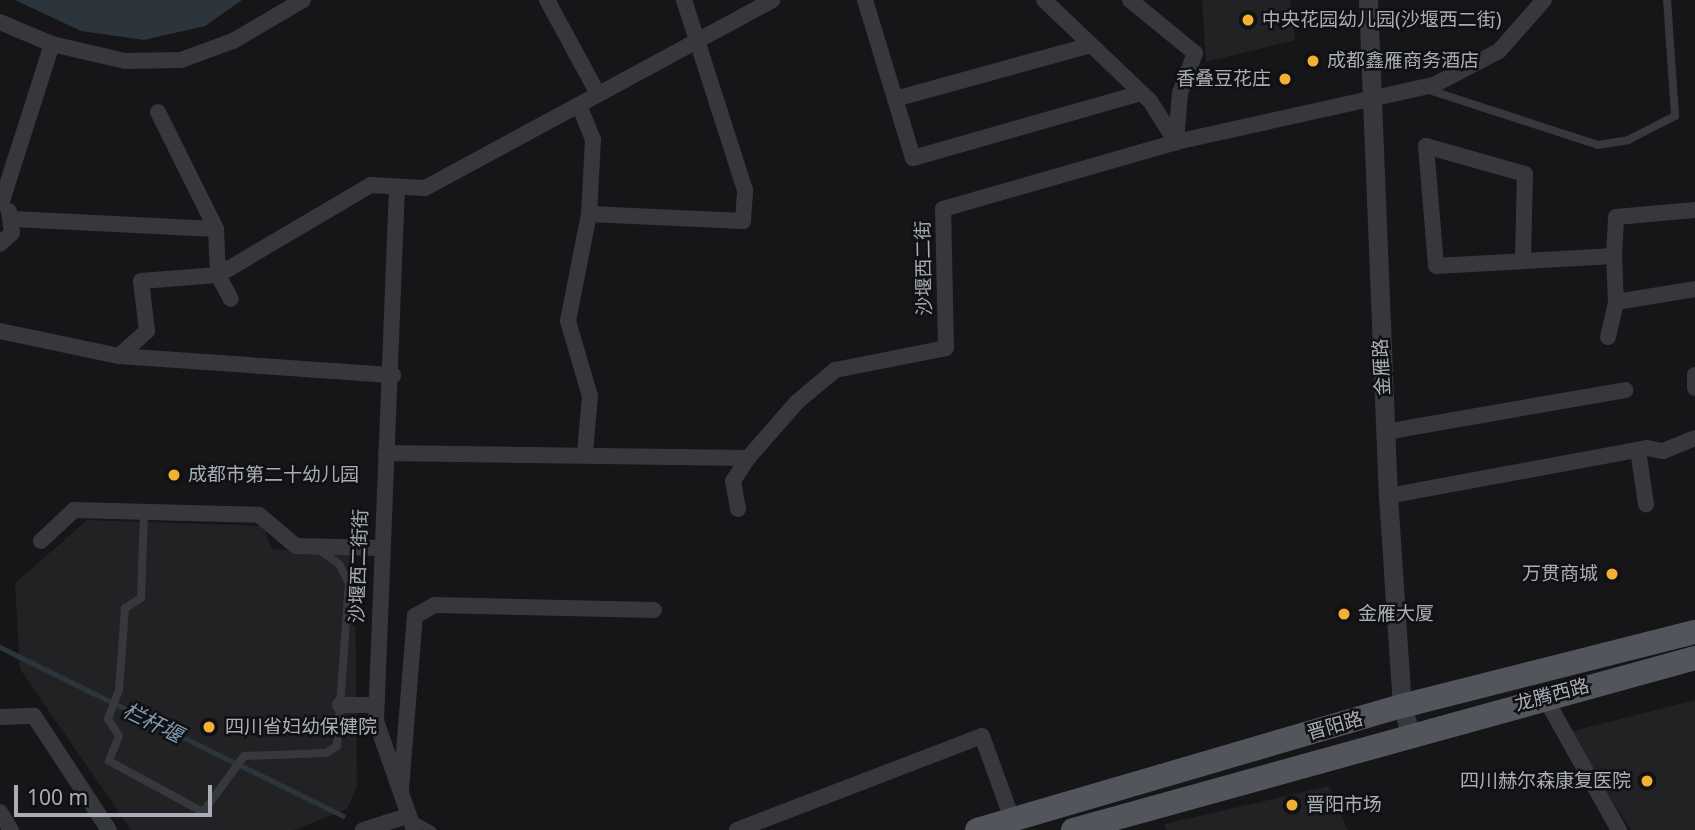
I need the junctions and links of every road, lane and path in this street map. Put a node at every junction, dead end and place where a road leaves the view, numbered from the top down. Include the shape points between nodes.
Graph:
1 (303, 0) edge
2 (547, 0) edge
3 (684, 0) edge
4 (772, 0) edge
5 (865, 0) edge
6 (1044, 0) edge
7 (1130, 0) edge
8 (1368, 0) edge
9 (1544, 0) edge
10 (1667, 0) edge
11 (0, 22) edge
12 (701, 39) junction
13 (52, 44) junction
14 (1091, 45) junction
15 (1420, 87) junction
16 (1140, 93) junction
17 (598, 94) junction
18 (1371, 97) junction
19 (895, 99) junction
20 (579, 105) junction
21 (158, 112) dead end
22 (1176, 142) junction
23 (397, 187) junction
24 (0, 204) edge
25 (1695, 209) edge
26 (589, 214) junction
27 (13, 219) junction
28 (216, 229) junction
29 (0, 244) edge
30 (1614, 256) junction
31 (1523, 260) junction
32 (218, 275) junction
33 (1695, 289) edge
34 (231, 299) dead end
35 (1616, 302) junction
36 (0, 331) edge
37 (1608, 337) dead end
38 (119, 355) junction
39 (1695, 375) edge
40 (393, 376) junction
41 (1695, 388) edge
42 (1625, 390) dead end
43 (1385, 432) junction
44 (1695, 438) edge
45 (1638, 450) junction
46 (585, 452) junction
47 (386, 453) junction
48 (748, 458) junction
49 (1388, 496) junction
50 (1646, 505) dead end
51 (738, 509) dead end
52 (144, 512) junction
53 (41, 541) dead end
54 (314, 547) junction
55 (381, 548) junction
56 (654, 610) dead end
57 (1695, 632) edge
58 (1695, 658) edge
59 (1544, 696) junction
60 (340, 705) junction
61 (376, 705) junction
62 (1402, 706) junction
63 (0, 717) edge
64 (1410, 733) junction
65 (401, 799) junction
66 (0, 812) edge
67 (1012, 819) junction
68 (410, 823) edge
69 (11, 830) edge
70 (109, 830) edge
71 (363, 830) edge
72 (432, 830) edge
73 (737, 830) edge
74 (977, 830) edge
75 (1073, 830) edge
76 (1619, 830) edge

1 - 13 street via 233,41 181,60 125,61
2 - 17 street
3 - 12 street
4 - 12 street
5 - 19 street
6 - 14 street
7 - 22 street via 1195,53 1180,93
8 - 18 street, 金雁路
9 - 15 street, 沙堰西二街 via 1499,51
10 - 15 lane via 1675,116 1628,139 1598,145
11 - 13 street
12 - 17 street
12 - 26 street via 745,190 743,221
13 - 24 street
14 - 16 street
14 - 19 street
15 - 18 street, 沙堰西二街
16 - 19 street via 913,158
16 - 22 street
17 - 20 street
18 - 22 street, 沙堰西二街
18 - 43 street, 金雁路
20 - 23 street via 425,188
20 - 26 street via 593,140
21 - 28 street
22 - 48 street, 沙堰西二街 via 943,209 946,348 835,370 797,402
23 - 32 street via 371,186
23 - 40 street, 沙堰西二街街
24 - 27 street
25 - 30 street via 1616,217
26 - 46 street via 568,321 590,396
27 - 28 street
27 - 29 street via 12,233
28 - 32 street
30 - 31 street
30 - 35 street
31 - 31 street via 1436,266 1426,146 1525,174
32 - 34 street
32 - 38 street via 141,281 147,331
33 - 35 street
35 - 37 street
36 - 38 street
38 - 40 street
39 - 41 street
40 - 47 street, 沙堰西二街街
42 - 43 street
43 - 49 street, 金雁路
44 - 45 street via 1663,451
45 - 49 street
45 - 50 street
46 - 47 street
46 - 48 street
47 - 55 street, 沙堰西二街街
48 - 51 street, 沙堰西二街 via 733,481
49 - 62 street, 金雁路
52 - 53 street via 74,510
52 - 54 street via 259,515 296,546
52 - 60 lane via 141,598 125,608 117,697 108,719 119,736 109,761 115,769 203,812 232,765 244,756 326,753 337,746
54 - 55 street
54 - 60 lane via 339,564 349,583
55 - 61 street, 沙堰西二街街
56 - 65 street via 435,605 415,616
57 - 62 main road, 晋阳路
58 - 59 main road, 龙腾西路
59 - 64 main road, 龙腾西路
59 - 76 street
60 - 61 street
61 - 65 street, 沙堰西二街街
62 - 64 street, 金雁路
62 - 67 main road, 晋阳路
63 - 70 street via 34,716
64 - 75 main road, 晋阳路
65 - 68 street, 沙堰西二街街
66 - 69 street
67 - 73 street via 982,737
67 - 74 main road, 晋阳路
68 - 71 street
68 - 72 lane

